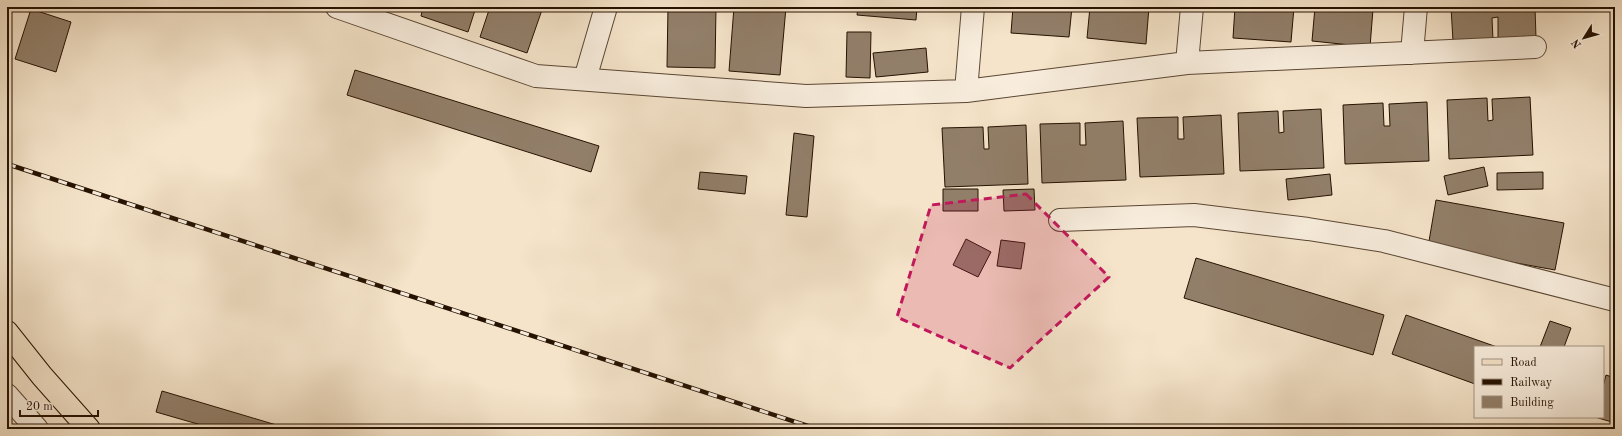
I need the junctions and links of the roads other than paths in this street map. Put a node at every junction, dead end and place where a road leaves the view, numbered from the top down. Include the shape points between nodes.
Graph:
1 (337, 7) edge
2 (606, 7) edge
3 (972, 7) edge
4 (1192, 7) edge
5 (1416, 7) edge
6 (1535, 47) dead end
7 (1412, 53) junction
8 (1187, 63) junction
9 (585, 79) junction
10 (966, 91) junction
11 (1060, 220) dead end
12 (1614, 296) edge
13 (7, 332) edge
14 (7, 396) edge
15 (37, 429) edge
16 (89, 429) edge

1 - 9 street via 536,76
2 - 9 street
3 - 10 street
4 - 8 street
5 - 7 street
6 - 7 street
7 - 8 street
8 - 10 street
9 - 10 street via 806,96
11 - 12 street via 1194,215 1308,229 1384,241
13 - 16 main road
14 - 15 street

